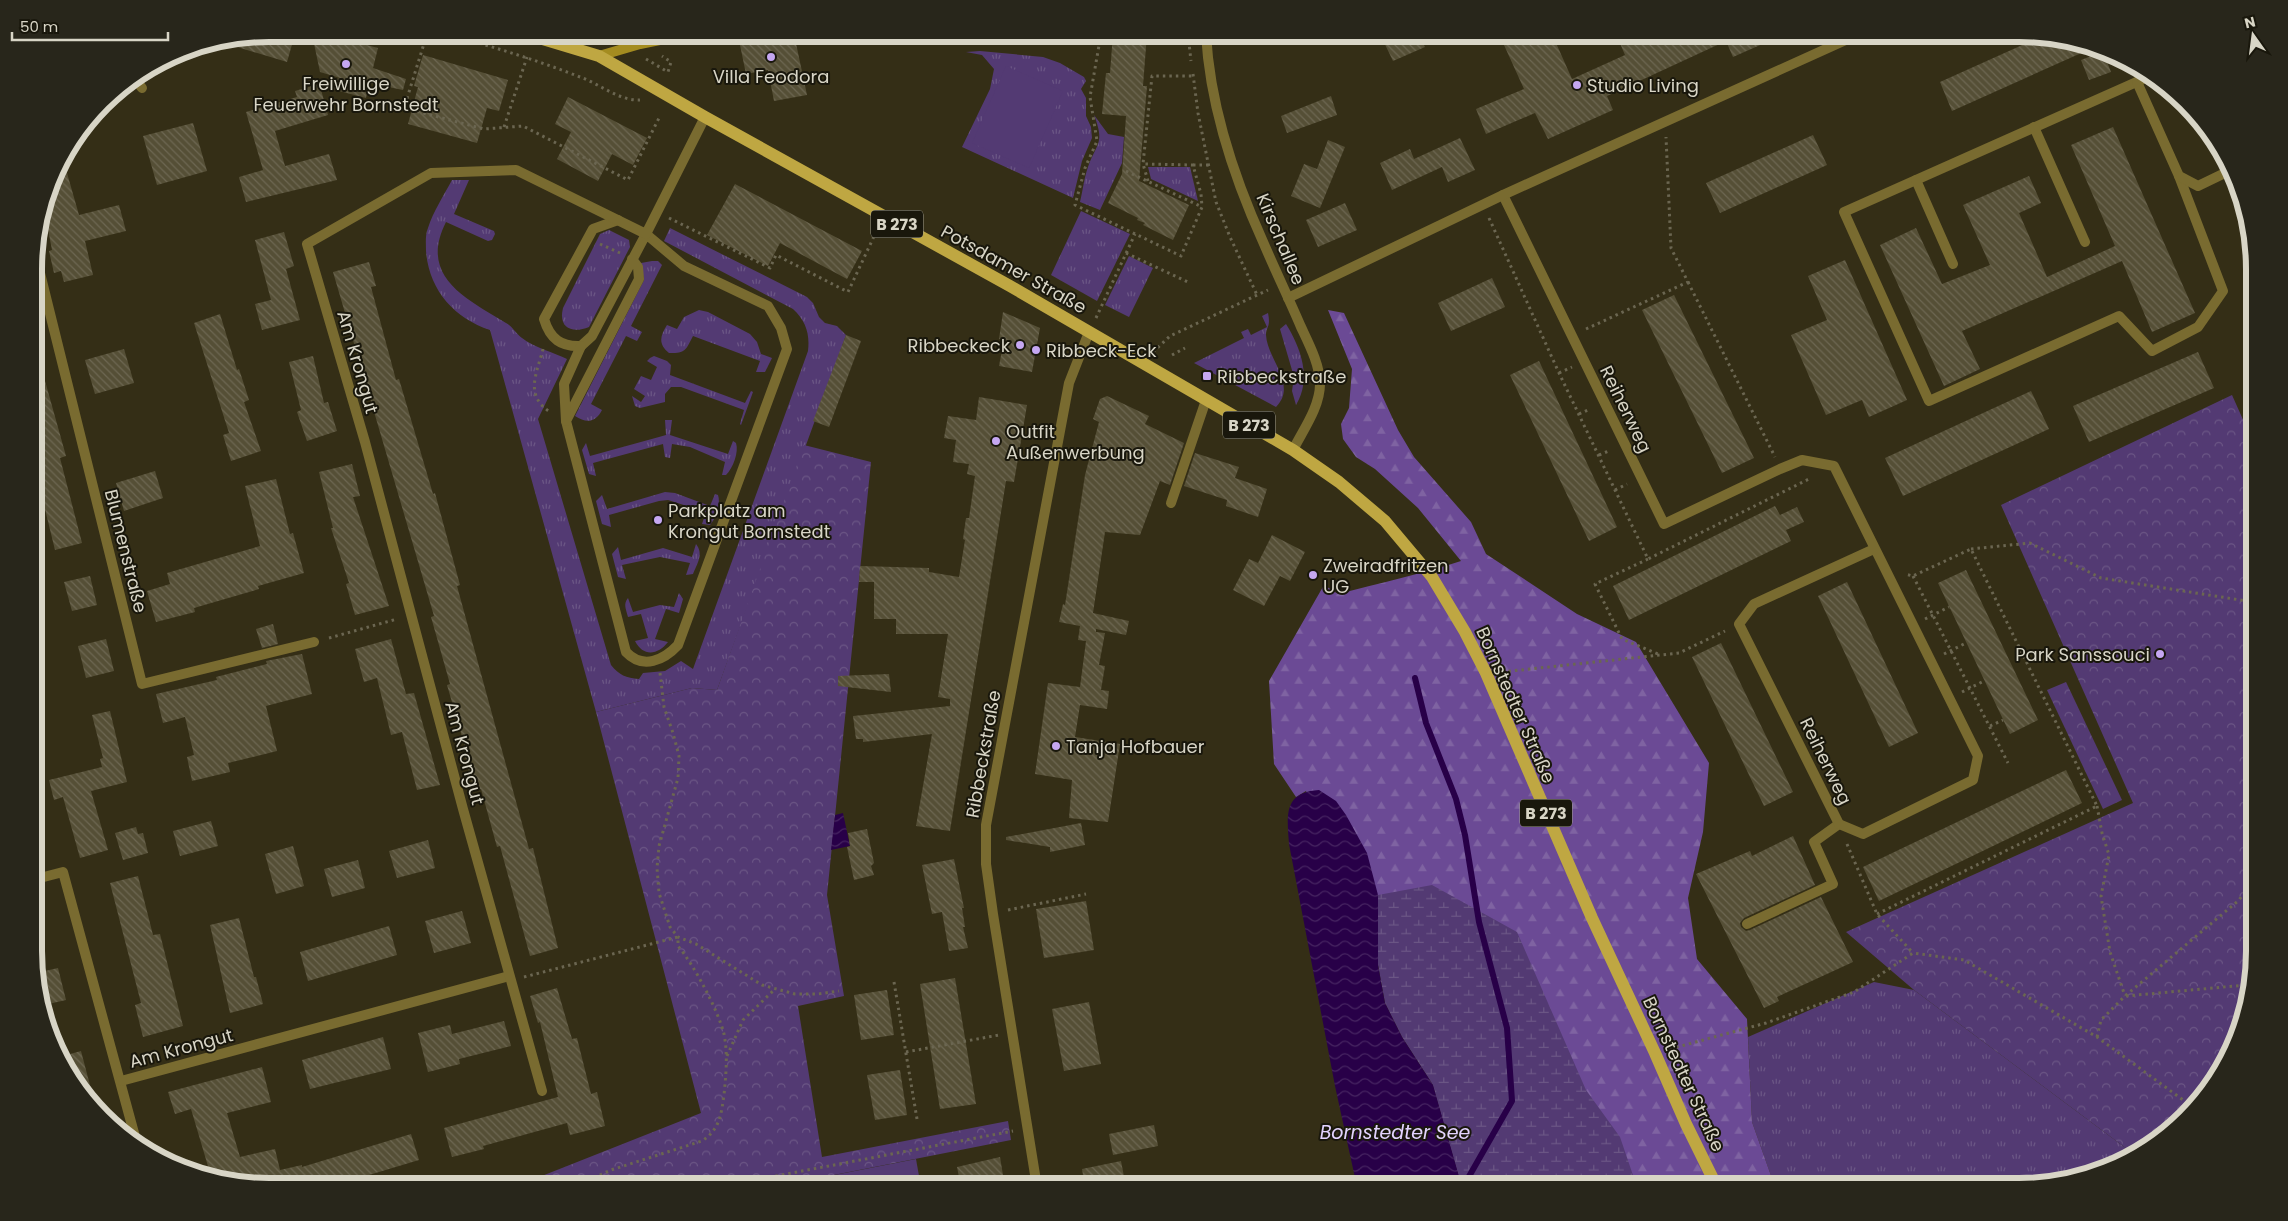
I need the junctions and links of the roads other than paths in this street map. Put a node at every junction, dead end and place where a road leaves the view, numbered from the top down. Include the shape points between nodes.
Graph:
1 (553, 42) edge
2 (648, 42) edge
3 (1206, 42) edge
4 (1841, 42) edge
5 (599, 56) junction
6 (2142, 79) edge
7 (2137, 82) junction
8 (139, 84) edge
9 (142, 88) dead end
10 (705, 117) junction
11 (2034, 127) junction
12 (2224, 173) edge
13 (2179, 176) junction
14 (1916, 180) junction
15 (1503, 195) junction
16 (618, 220) junction
17 (646, 234) junction
18 (2085, 242) dead end
19 (632, 259) junction
20 (1953, 264) dead end
21 (42, 285) edge
22 (1288, 298) junction
23 (1089, 332) junction
24 (581, 346) junction
25 (1206, 400) junction
26 (566, 421) junction
27 (1292, 450) junction
28 (1170, 503) dead end
29 (1874, 549) junction
30 (317, 641) road end
31 (1839, 824) junction
32 (42, 877) edge
33 (1747, 924) dead end
34 (509, 976) junction
35 (121, 1081) junction
36 (542, 1091) dead end
37 (136, 1135) edge
38 (1036, 1178) edge
39 (1713, 1178) edge

1 - 5 main road, Potsdamer Straße / B 273
2 - 5 street
3 - 22 street, Kirschallee via 1208,70 1229,153
4 - 15 street
5 - 10 main road, Potsdamer Straße / B 273
6 - 7 street
7 - 11 street
7 - 13 street
8 - 9 street
10 - 17 street
10 - 23 main road, Potsdamer Straße / B 273
11 - 14 street
11 - 18 street
12 - 13 street via 2198,186
13 - 14 street via 2224,291 2198,327 2152,351 2118,316 1929,401 1844,212
14 - 20 street
15 - 22 street
15 - 29 street, Reiherweg via 1664,524 1802,460 1834,466
16 - 17 street, Am Krongut
16 - 24 street via 593,229 544,319 548,332 556,339 568,347
16 - 34 street, Am Krongut via 516,170 431,173 306,244 407,596
17 - 19 street
17 - 26 street, Am Krongut via 684,266 768,306 781,328 787,349 678,645 658,661 633,659 626,652
19 - 24 street via 592,336
19 - 26 street via 638,267 639,279
21 - 30 street, Blumenstraße via 142,684
22 - 27 street, Kirschallee via 1309,344 1320,384 1319,398
23 - 25 main road, Potsdamer Straße / B 273
23 - 38 street, Ribbeckstraße via 1069,384 989,805 985,844 993,914
24 - 26 street via 564,384
25 - 27 main road, Potsdamer Straße / B 273
25 - 28 street
27 - 39 main road, Bornstedter Straße / B 273 via 1340,482 1385,521 1420,560 1464,632 1486,674 1592,918
29 - 31 street, Reiherweg via 1754,604 1739,624
29 - 31 street, Reiherweg via 1978,756 1973,780 1863,834
31 - 33 street via 1814,842 1833,884
32 - 35 street, Am Krongut via 63,872
34 - 35 street, Am Krongut
34 - 36 street, Am Krongut
35 - 37 street, Am Krongut

